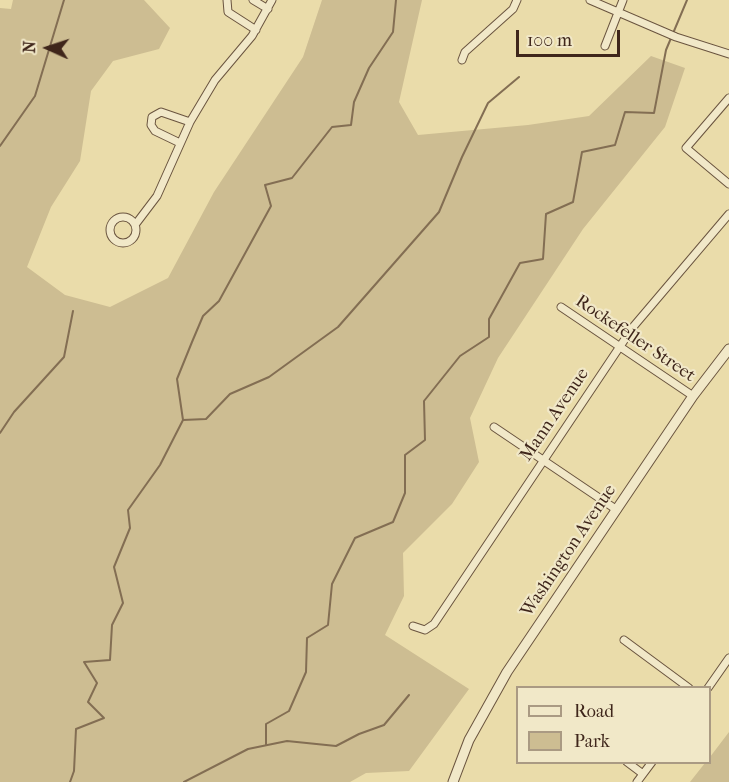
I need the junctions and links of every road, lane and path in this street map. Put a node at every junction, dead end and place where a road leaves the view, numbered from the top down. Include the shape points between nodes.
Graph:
1 (227, 0) edge
2 (253, 0) edge
3 (272, 0) edge
4 (517, 0) edge
5 (590, 0) edge
6 (623, 0) edge
7 (268, 9) junction
8 (619, 11) junction
9 (256, 30) junction
10 (604, 46) dead end
11 (729, 54) edge
12 (462, 60) dead end
13 (729, 98) edge
14 (190, 122) junction
15 (180, 142) junction
16 (729, 184) edge
17 (729, 214) edge
18 (135, 225) dead end
19 (561, 307) dead end
20 (619, 347) junction
21 (729, 349) edge
22 (693, 396) junction
23 (494, 427) dead end
24 (543, 460) junction
25 (617, 510) junction
26 (412, 626) dead end
27 (624, 640) dead end
28 (729, 658) edge
29 (688, 686) edge
30 (709, 686) edge
31 (630, 764) edge
32 (650, 764) edge
33 (643, 774) junction
34 (453, 782) edge
35 (637, 782) edge

1 - 9 street via 228,12
2 - 7 street
3 - 7 street
4 - 12 street via 513,9 465,52
5 - 8 street
6 - 8 street
7 - 9 street
8 - 10 street
8 - 11 street via 676,37
9 - 14 street via 214,80
13 - 16 street via 686,148
14 - 15 street
14 - 15 street via 161,111 152,117 156,131
15 - 18 street via 157,196
17 - 20 street, Mann Avenue
19 - 20 street, Rockefeller Street
20 - 22 street, Rockefeller Street
20 - 24 street, Mann Avenue
21 - 22 street, Washington Avenue
22 - 25 street, Washington Avenue
23 - 24 street
24 - 25 street
24 - 26 street, Mann Avenue via 434,624 426,630
25 - 34 street, Washington Avenue via 491,699
27 - 29 street
28 - 30 street
31 - 33 street
32 - 33 street
33 - 35 street

